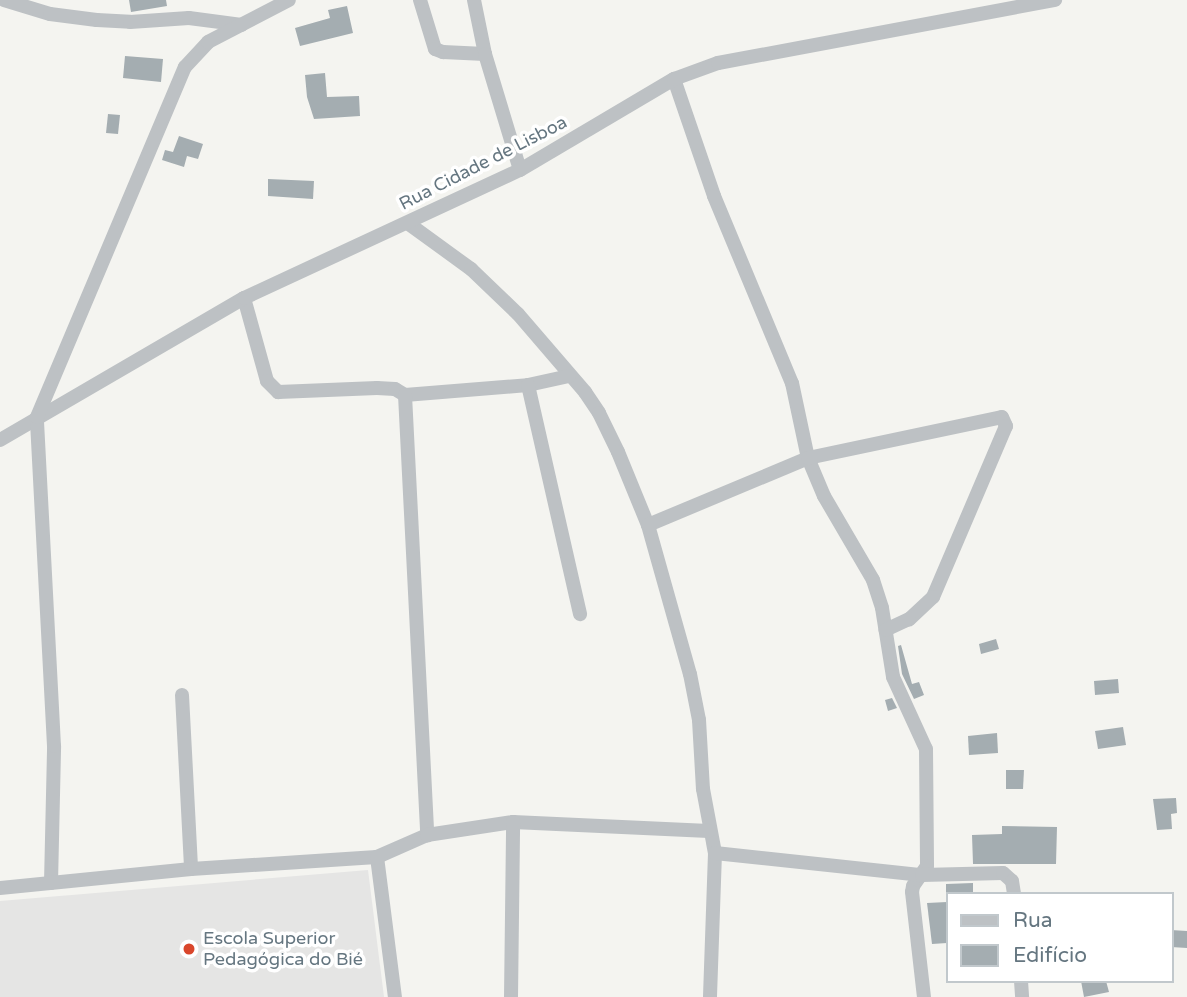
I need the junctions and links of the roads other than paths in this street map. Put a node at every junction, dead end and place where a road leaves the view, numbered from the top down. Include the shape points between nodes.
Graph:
1 (4, 0) edge
2 (289, 0) edge
3 (420, 0) edge
4 (474, 0) edge
5 (1055, 0) edge
6 (242, 24) junction
7 (485, 54) junction
8 (674, 79) junction
9 (520, 170) junction
10 (409, 223) junction
11 (244, 298) junction
12 (569, 376) junction
13 (528, 386) junction
14 (405, 395) junction
15 (37, 417) junction
16 (0, 440) edge
17 (808, 458) junction
18 (648, 525) junction
19 (580, 614) dead end
20 (885, 630) junction
21 (181, 695) dead end
22 (513, 822) junction
23 (709, 831) junction
24 (427, 835) junction
25 (715, 853) junction
26 (377, 856) junction
27 (191, 869) junction
28 (922, 875) junction
29 (51, 883) junction
30 (0, 887) edge
31 (1014, 892) edge
32 (395, 997) edge
33 (511, 997) edge
34 (710, 997) edge
35 (924, 997) edge

1 - 6 street via 97,20 189,18
2 - 6 street
3 - 7 street via 435,48
4 - 7 street
5 - 8 street, Rua Cidade de Lisboa via 718,63
6 - 15 street via 208,42 185,67
7 - 9 street
8 - 9 street, Rua Cidade de Lisboa
8 - 17 street via 714,196 792,383
9 - 10 street, Rua Cidade de Lisboa
10 - 11 street, Rua Cidade de Lisboa
10 - 12 street via 471,269 518,314
11 - 14 street via 267,381 278,392 377,388
11 - 15 street, Rua Cidade de Lisboa
12 - 13 street
12 - 18 street via 599,413
13 - 14 street
13 - 19 street
14 - 24 street
15 - 16 street, Rua Cidade de Lisboa
15 - 29 street via 54,746
17 - 18 street
17 - 20 street via 824,496 873,580
17 - 20 street via 997,416 1005,422 933,597 909,619
18 - 23 street via 690,674
20 - 28 street via 893,677 918,727 929,765 927,866
21 - 27 street
22 - 23 street
22 - 24 street
22 - 33 street
23 - 25 street
24 - 26 street
25 - 28 street
25 - 34 street
26 - 27 street
26 - 32 street
27 - 29 street
28 - 31 street via 1003,873 1012,881
28 - 35 street via 912,892
29 - 30 street

